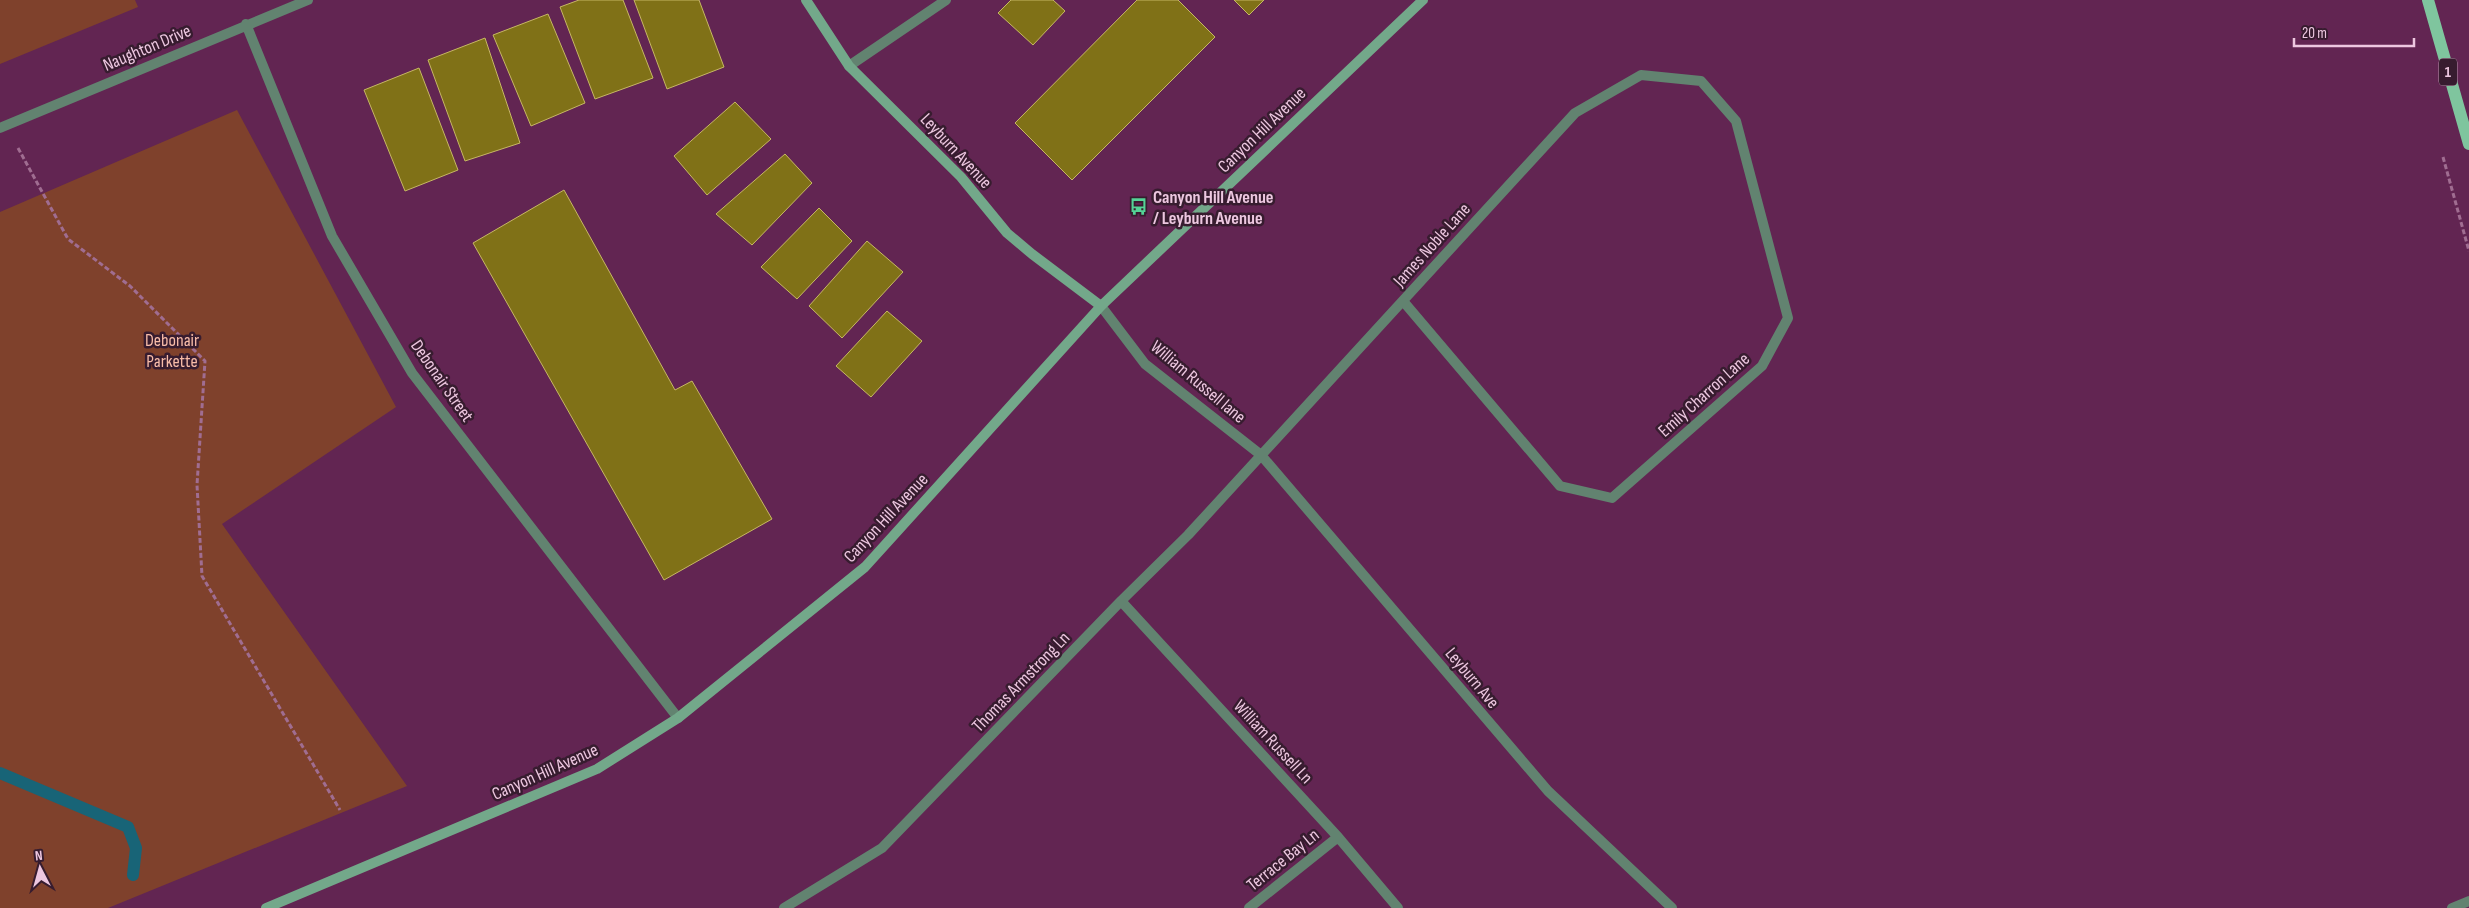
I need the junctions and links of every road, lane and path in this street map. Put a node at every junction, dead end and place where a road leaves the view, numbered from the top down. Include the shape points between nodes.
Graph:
1 (308, 0) edge
2 (806, 0) edge
3 (946, 0) edge
4 (1423, 0) edge
5 (2428, 0) edge
6 (246, 24) junction
7 (849, 66) junction
8 (1641, 75) joint
9 (3, 127) edge
10 (2469, 144) edge
11 (1403, 301) junction
12 (1101, 306) junction
13 (1261, 455) junction
14 (1121, 601) junction
15 (678, 718) junction
16 (340, 810) dead end
17 (1338, 837) junction
18 (2469, 901) edge
19 (266, 908) edge
20 (784, 908) edge
21 (1249, 908) edge
22 (1398, 908) edge
23 (1672, 908) edge
24 (2452, 908) edge

1 - 6 street, Naughton Drive
2 - 7 street, Leyburn Avenue
3 - 7 street
4 - 12 street, Canyon Hill Avenue
5 - 10 main road, 1
6 - 9 street, Naughton Drive
6 - 15 street, Debonair Street via 332,236 412,373
7 - 12 street, Leyburn Avenue via 961,177 1007,233
8 - 11 street, James Noble Lane via 1575,113
8 - 11 street, Emily Charron Lane via 1701,81 1736,121 1788,318 1762,366 1612,498 1560,486
9 - 16 path via 68,239 130,286 205,361 197,485 202,576
11 - 13 street, James Noble Lane
12 - 13 street, William Russell lane via 1145,364
12 - 15 street, Canyon Hill Avenue via 865,567
13 - 14 street, Thomas Armstrong Ln via 1188,536
13 - 23 street, Leyburn Ave via 1548,792
14 - 17 street, William Russell Ln
14 - 20 street, Thomas Armstrong Ln via 882,848
15 - 19 street, Canyon Hill Avenue via 598,769
17 - 21 street, Terrace Bay Ln
17 - 22 street, William Russell Ln
18 - 24 street

